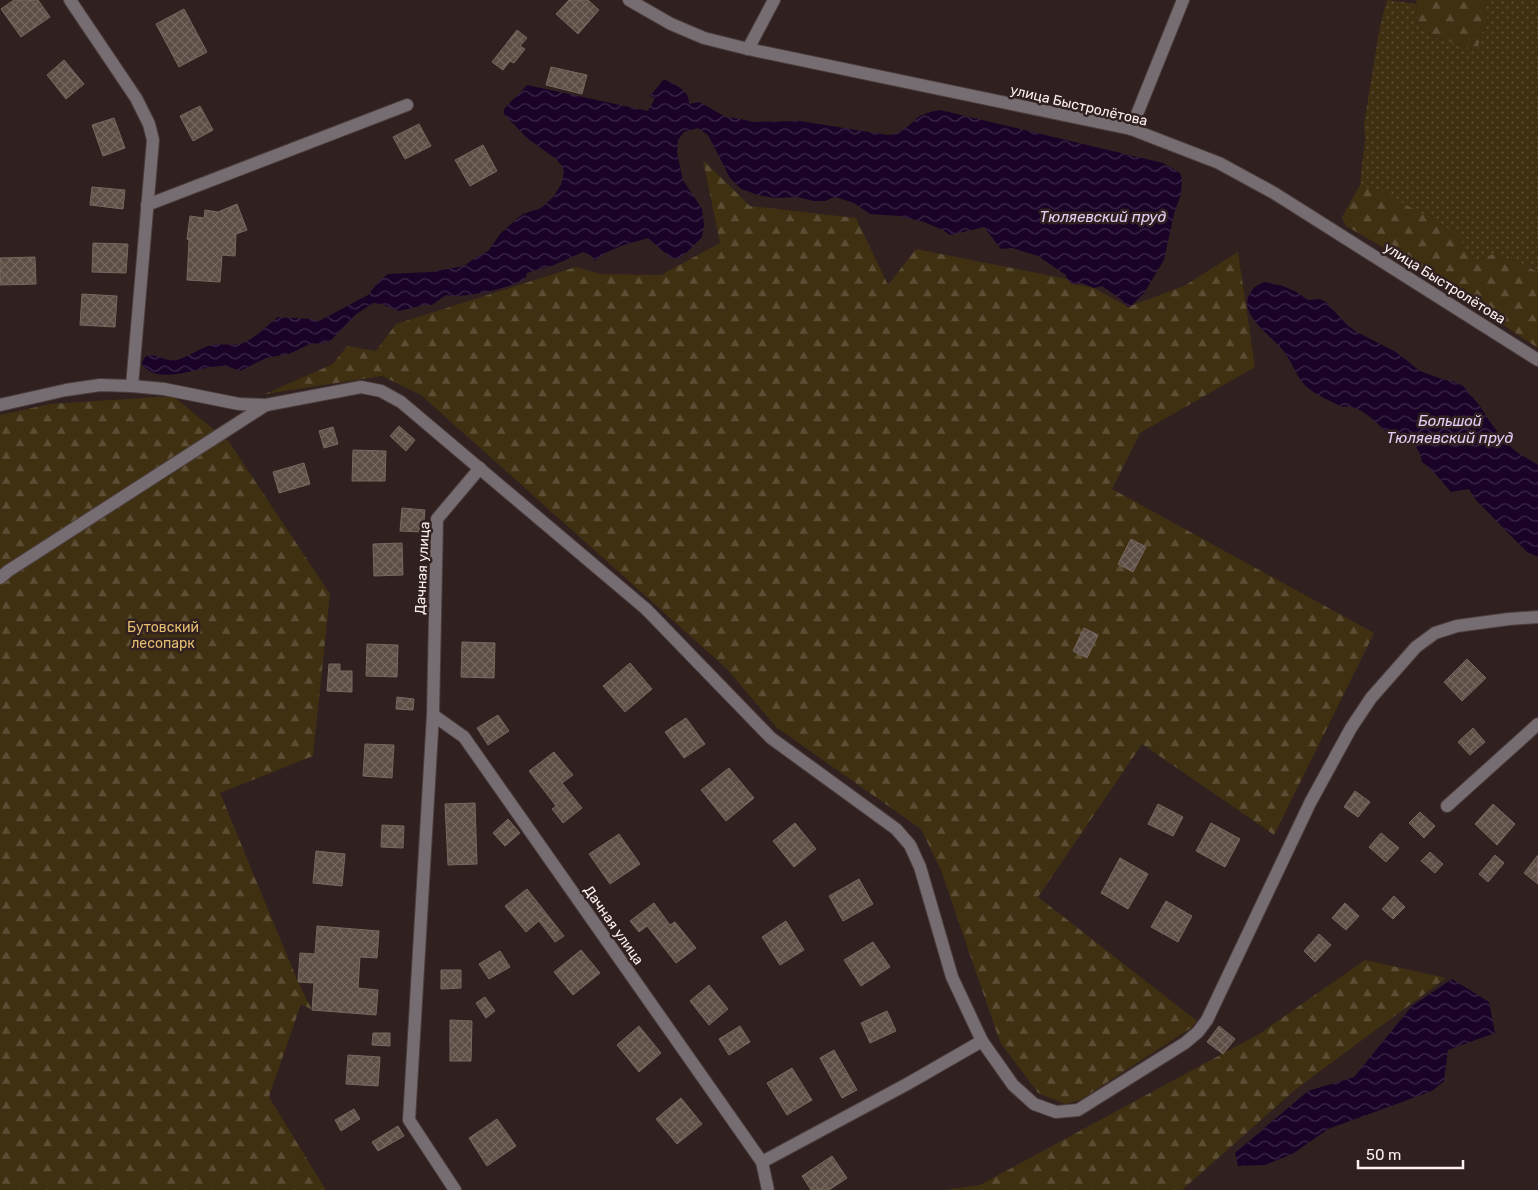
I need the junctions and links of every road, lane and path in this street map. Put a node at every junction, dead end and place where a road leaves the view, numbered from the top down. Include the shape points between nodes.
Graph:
1 (70, 0) edge
2 (629, 0) edge
3 (774, 0) edge
4 (1183, 0) edge
5 (748, 50) junction
6 (407, 105) dead end
7 (1131, 129) junction
8 (147, 205) junction
9 (1538, 360) edge
10 (132, 386) junction
11 (0, 405) edge
12 (266, 405) junction
13 (480, 468) junction
14 (0, 578) edge
15 (1538, 617) edge
16 (433, 715) junction
17 (1538, 724) edge
18 (1447, 806) dead end
19 (982, 1041) junction
20 (762, 1162) junction
21 (455, 1190) edge
22 (768, 1190) edge

1 - 8 street via 136,98 149,124 153,140
2 - 5 street, улица Быстролётова via 704,38
3 - 5 street
4 - 7 street
5 - 7 street, улица Быстролётова
6 - 8 street
7 - 9 street, улица Быстролётова via 1219,163 1274,193
8 - 10 street
10 - 11 street via 100,385
10 - 12 street via 239,404
12 - 13 street via 361,387 381,391 401,402
12 - 14 street
13 - 16 street, Дачная улица via 436,519
13 - 19 street via 646,609 771,738 896,829 910,846 920,867 952,977
15 - 19 street via 1457,626 1435,634 1416,647 1371,698 1310,803 1207,1020 1185,1043 1078,1110 1056,1112 1034,1104 1013,1086
16 - 20 street, Дачная улица via 464,737
16 - 21 street, Дачная улица via 409,1120
17 - 18 street
19 - 20 street
20 - 22 street, Дачная улица

